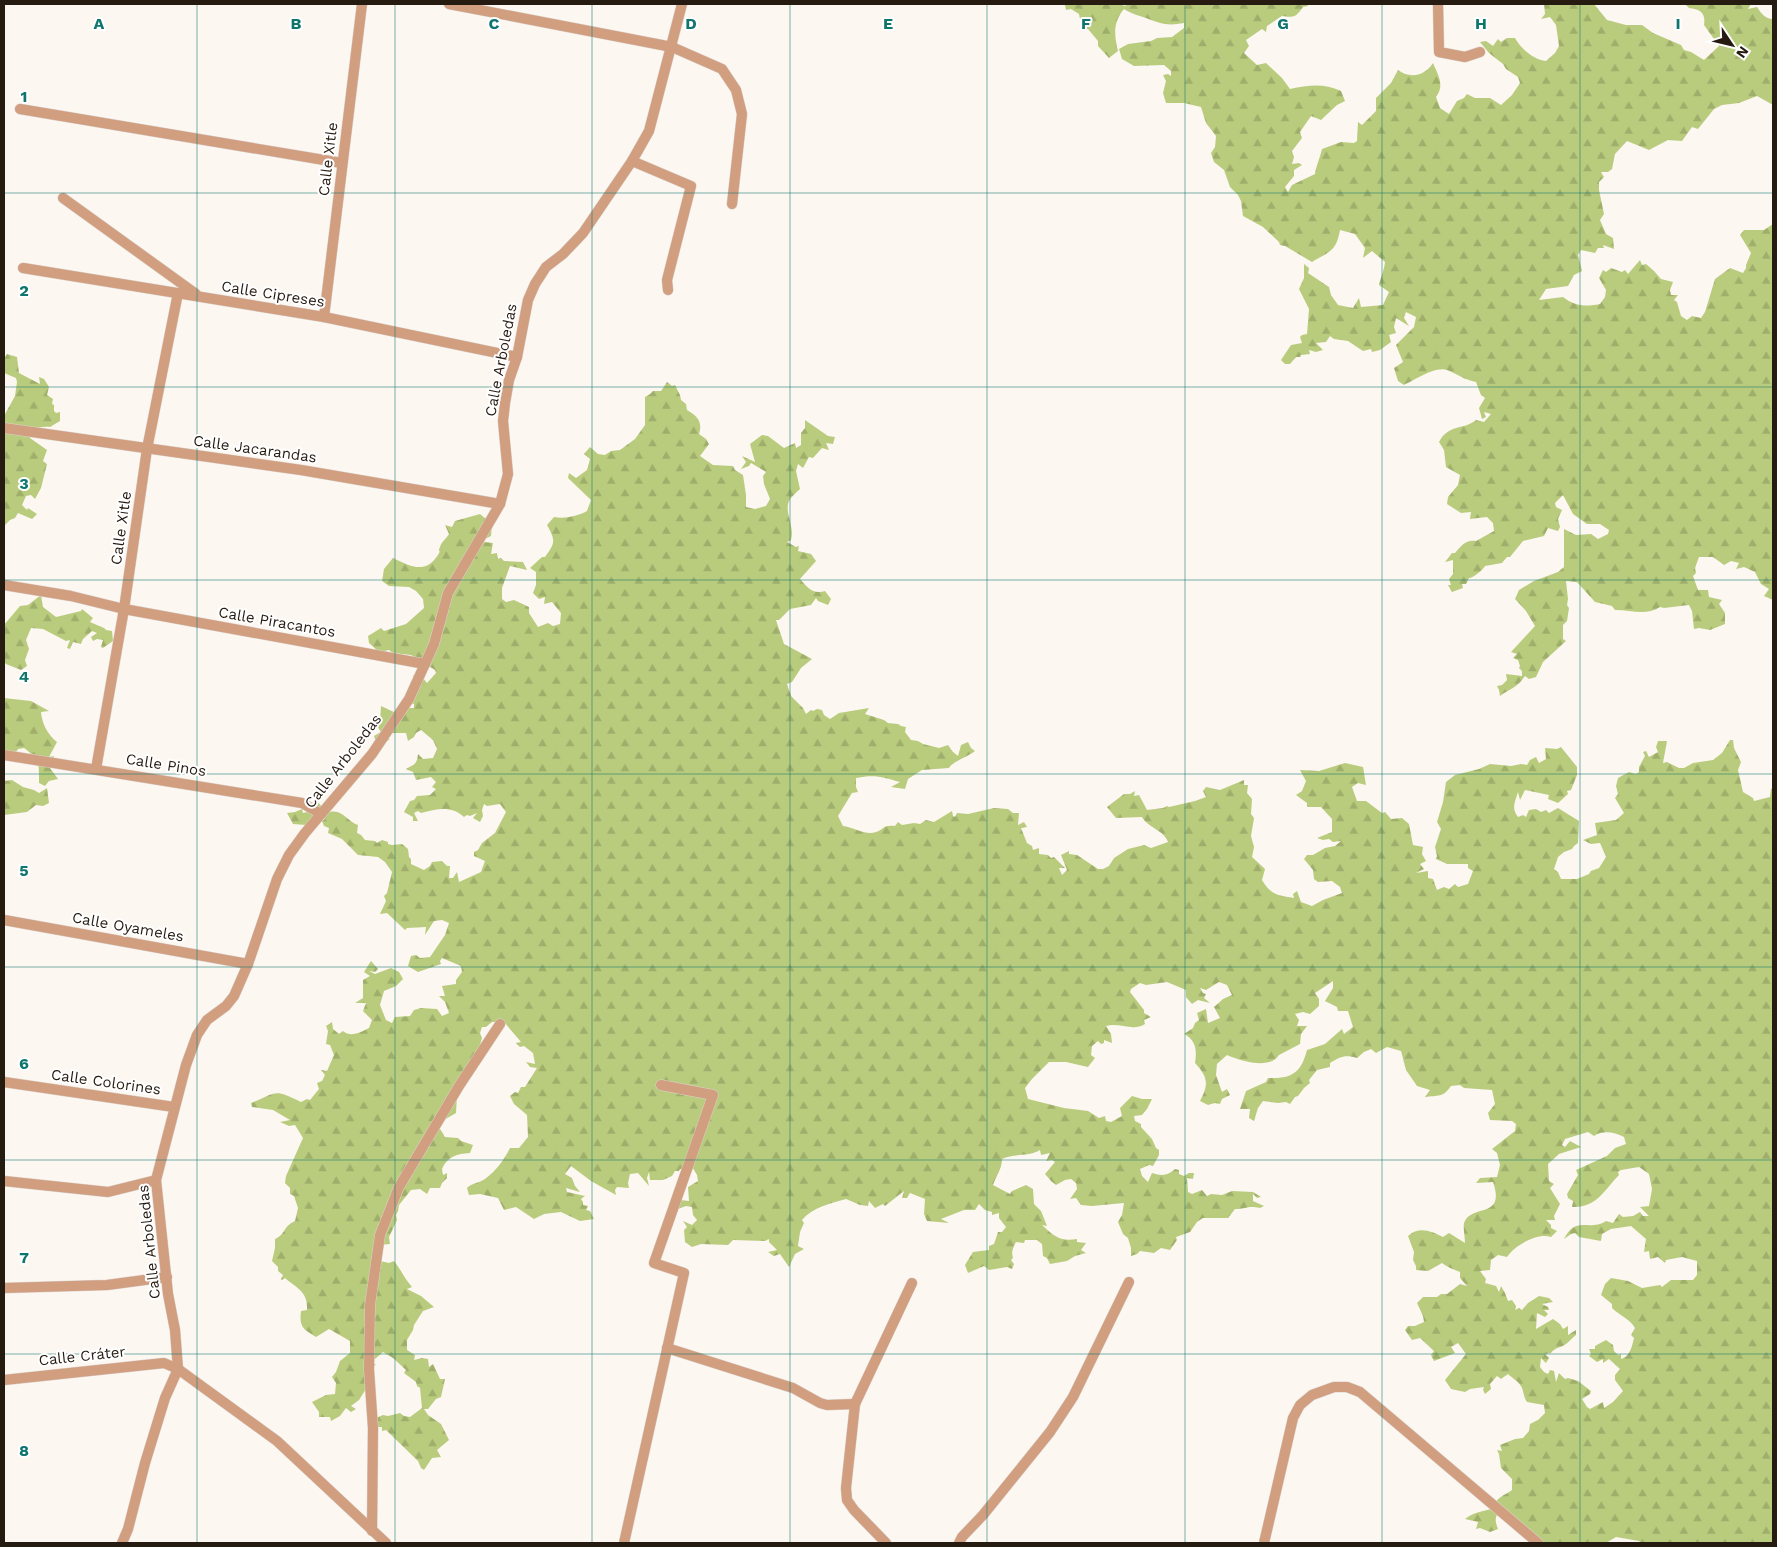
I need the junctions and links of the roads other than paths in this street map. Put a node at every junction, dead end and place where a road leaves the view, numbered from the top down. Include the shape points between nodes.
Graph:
1 (362, 4) edge
2 (449, 4) edge
3 (682, 4) edge
4 (1438, 4) edge
5 (672, 47) junction
6 (1480, 52) dead end
7 (20, 109) dead end
8 (632, 161) junction
9 (342, 163) junction
10 (63, 198) dead end
11 (732, 204) dead end
12 (23, 268) dead end
13 (668, 290) dead end
14 (178, 292) junction
15 (201, 298) junction
16 (324, 317) junction
17 (517, 357) junction
18 (4, 428) edge
19 (147, 449) junction
20 (500, 504) junction
21 (4, 585) edge
22 (124, 609) junction
23 (425, 664) junction
24 (4, 755) edge
25 (96, 769) junction
26 (321, 814) junction
27 (4, 920) edge
28 (248, 964) junction
29 (500, 1024) dead end
30 (4, 1082) edge
31 (661, 1085) dead end
32 (174, 1107) junction
33 (156, 1180) junction
34 (4, 1181) edge
35 (167, 1277) junction
36 (1130, 1282) dead end
37 (912, 1283) dead end
38 (4, 1288) edge
39 (667, 1348) junction
40 (178, 1369) junction
41 (4, 1380) edge
42 (855, 1404) junction
43 (372, 1531) junction
44 (122, 1543) edge
45 (384, 1543) edge
46 (624, 1543) edge
47 (886, 1543) edge
48 (959, 1543) edge
49 (1264, 1543) edge
50 (1538, 1543) edge

1 - 9 street, Calle Xitle
2 - 5 street
3 - 5 street, Calle Arboledas
4 - 6 street via 1439,52 1465,57
5 - 8 street, Calle Arboledas via 649,131
5 - 11 street via 722,69 736,90 742,114
7 - 9 street
8 - 13 street via 691,186 667,280
8 - 17 street, Calle Arboledas via 583,232 546,267 535,284 528,300
9 - 16 street, Calle Xitle
10 - 15 street
12 - 14 street, Calle Cipreses
14 - 15 street, Calle Cipreses
14 - 19 street, Calle Xitle
15 - 16 street, Calle Cipreses
16 - 17 street, Calle Cipreses
17 - 20 street, Calle Arboledas via 509,380 503,421 508,474
18 - 19 street, Calle Jacarandas
19 - 20 street, Calle Jacarandas via 301,470
19 - 22 street, Calle Xitle
20 - 23 street, Calle Arboledas via 448,593
21 - 22 street, Calle Piracantos
22 - 23 street, Calle Piracantos
22 - 25 street, Calle Xitle
23 - 26 street, Calle Arboledas via 409,699 372,754
24 - 25 street, Calle Pinos
25 - 26 street, Calle Pinos via 302,803
26 - 28 street, Calle Arboledas via 290,855 278,878
27 - 28 street, Calle Oyameles
28 - 32 street, Calle Arboledas via 234,996 207,1020 197,1035
29 - 43 street via 399,1187 380,1235 370,1305
30 - 32 street, Calle Colorines
31 - 39 street via 713,1095 654,1263 684,1273
32 - 33 street, Calle Arboledas
33 - 34 street via 108,1192
33 - 35 street, Calle Arboledas
35 - 38 street via 107,1285
35 - 40 street, Calle Arboledas
36 - 48 street via 1072,1397 1050,1432
37 - 42 street
39 - 42 street via 792,1388 820,1403
39 - 46 street
40 - 41 street, Calle Cráter via 164,1363
40 - 43 street via 277,1441
40 - 44 street via 165,1398
42 - 47 street via 847,1500
43 - 45 street
49 - 50 street via 1293,1418 1300,1405 1312,1395 1334,1387 1360,1392

